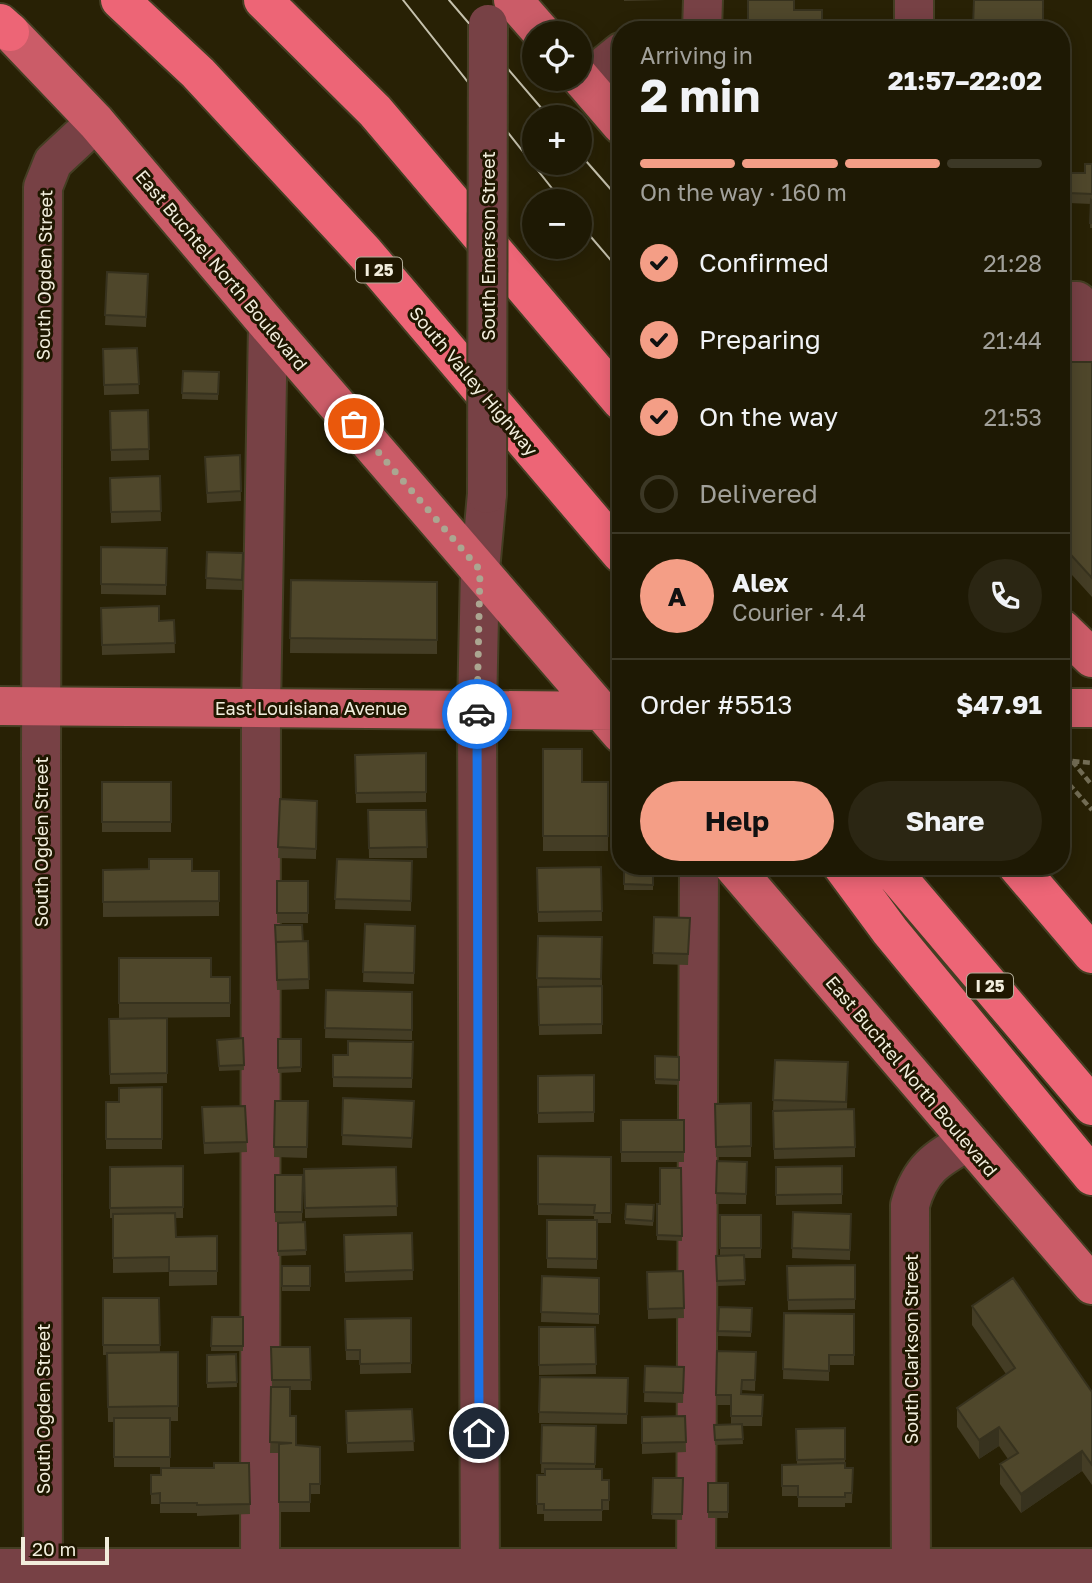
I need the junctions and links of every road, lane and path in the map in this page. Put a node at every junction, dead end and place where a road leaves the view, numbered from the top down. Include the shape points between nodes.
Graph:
1 (120, 0) edge
2 (263, 0) edge
3 (703, 0) edge
4 (914, 0) edge
5 (496, 8) edge
6 (702, 21) edge
7 (914, 21) edge
8 (522, 22) edge
9 (3, 26) edge
10 (612, 58) edge
11 (592, 72) edge
12 (592, 91) edge
13 (612, 114) edge
14 (96, 122) junction
15 (1070, 301) edge
16 (268, 325) junction
17 (1086, 357) dead end
18 (612, 390) edge
19 (612, 543) edge
20 (480, 570) junction
21 (1070, 637) edge
22 (1092, 658) edge
23 (0, 706) edge
24 (41, 706) junction
25 (261, 708) junction
26 (1070, 708) edge
27 (1092, 708) edge
28 (477, 709) junction
29 (612, 715) edge
30 (612, 718) edge
31 (1072, 761) joint
32 (1092, 763) edge
33 (1091, 784) edge
34 (1070, 785) edge
35 (1092, 810) edge
36 (699, 875) edge
37 (741, 875) edge
38 (849, 875) edge
39 (896, 875) edge
40 (1025, 875) edge
41 (1092, 954) edge
42 (1092, 1106) edge
43 (967, 1142) junction
44 (1092, 1176) edge
45 (1092, 1285) edge
46 (0, 1568) edge
47 (1092, 1568) edge
48 (911, 1575) edge
49 (43, 1576) edge
50 (260, 1576) edge
51 (480, 1576) edge
52 (696, 1576) edge

1 - 19 highway, South Valley Highway / I 25 via 198,73 365,253
2 - 18 highway via 375,111
3 - 6 street
4 - 7 street
5 - 8 main road
5 - 20 street, South Emerson Street, bridge via 487,494
9 - 14 main road, East Buchtel North Boulevard
10 - 11 street
12 - 13 main road
14 - 16 main road, East Buchtel North Boulevard
14 - 24 street, South Ogden Street via 53,162 43,187
15 - 17 street via 1085,308
16 - 20 main road, East Buchtel North Boulevard
16 - 25 street
20 - 28 street, South Emerson Street
20 - 29 main road, East Buchtel North Boulevard
21 - 22 main road
23 - 24 main road, East Louisiana Avenue
24 - 25 main road, East Louisiana Avenue
24 - 49 street, South Ogden Street
25 - 28 main road, East Louisiana Avenue
25 - 50 street
26 - 27 main road
28 - 30 main road, East Louisiana Avenue
28 - 51 street, South Emerson Street
31 - 32 path
31 - 33 path
34 - 35 path
36 - 52 street
37 - 43 main road, East Buchtel North Boulevard
38 - 44 highway
39 - 42 highway, I 25
40 - 41 highway
43 - 45 main road, East Buchtel North Boulevard
43 - 48 street, South Clarkson Street via 927,1169 911,1205
46 - 49 street
47 - 48 street
48 - 52 street
49 - 50 street
50 - 51 street
51 - 52 street

